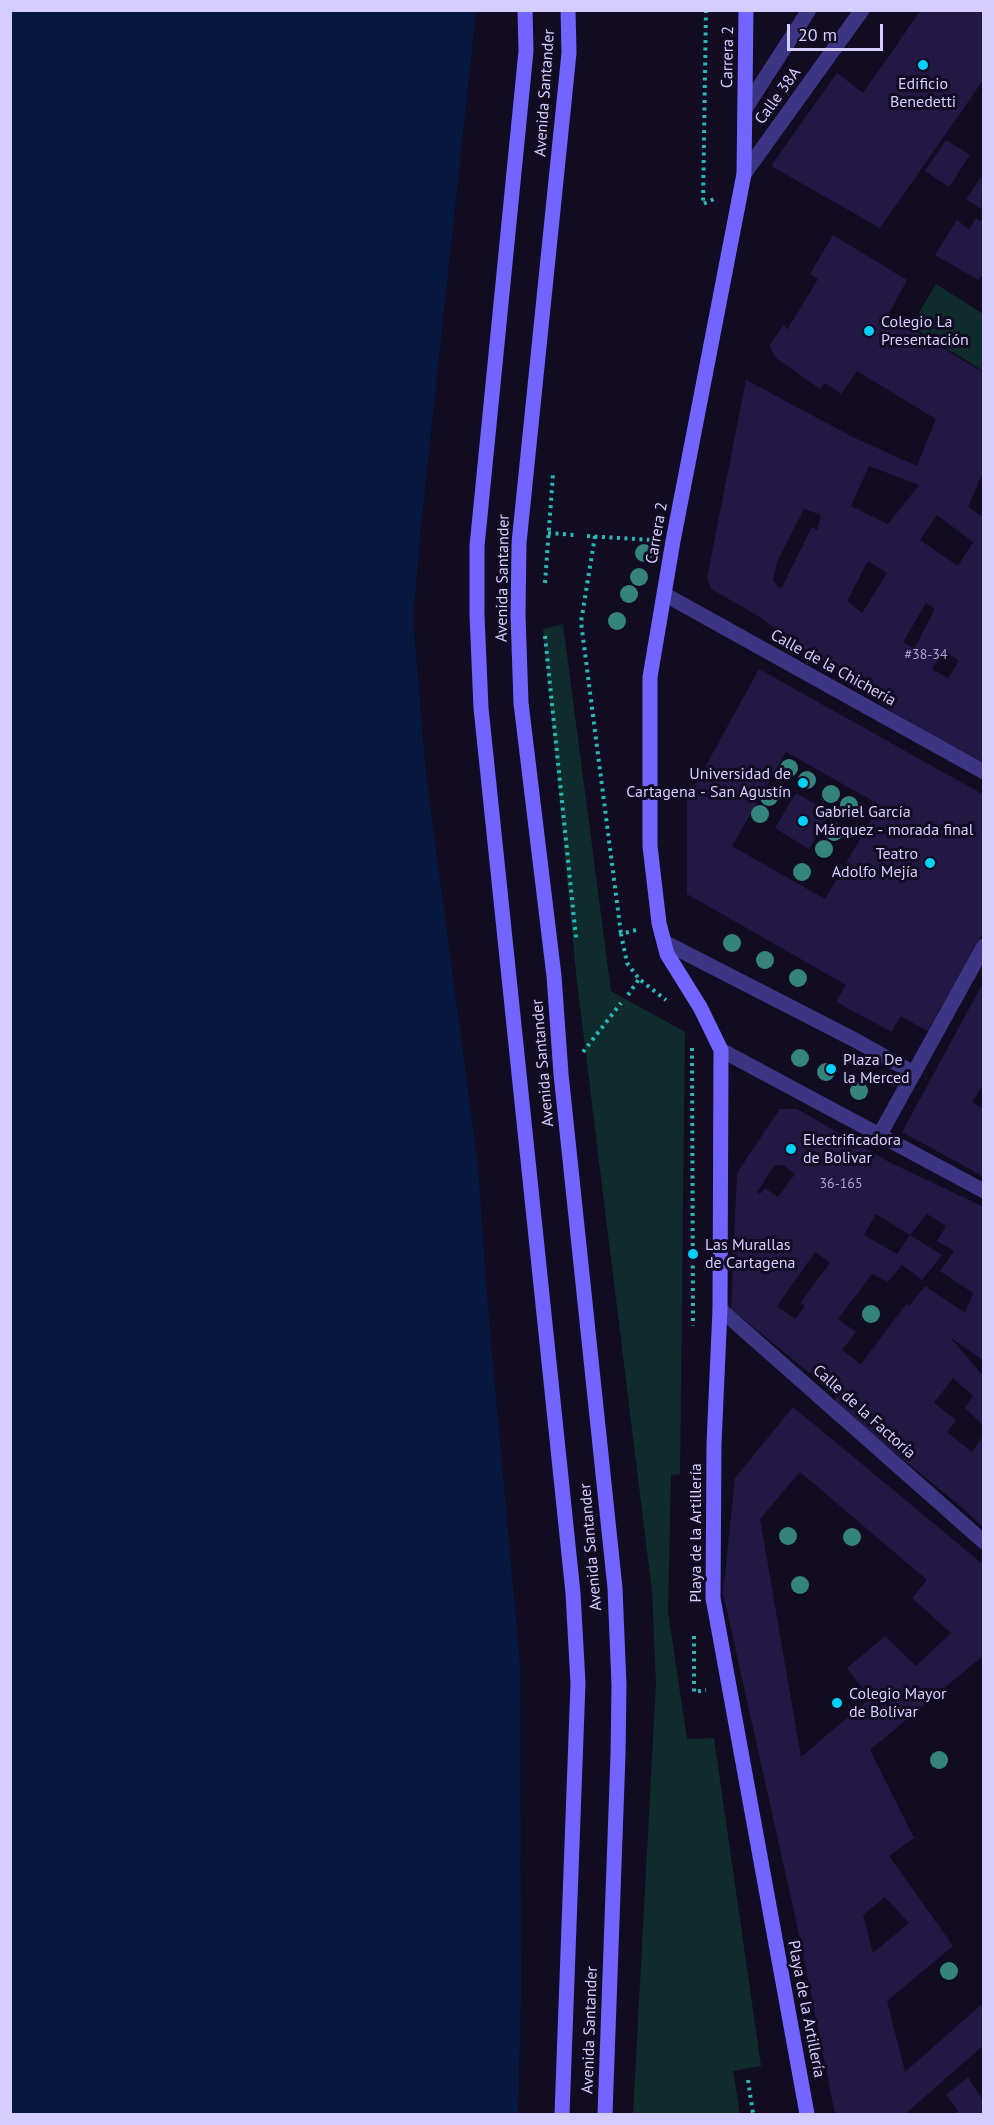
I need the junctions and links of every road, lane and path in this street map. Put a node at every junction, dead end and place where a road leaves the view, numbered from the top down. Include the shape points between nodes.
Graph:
1 (525, 10) edge
2 (568, 10) edge
3 (706, 10) edge
4 (746, 10) edge
5 (809, 10) edge
6 (862, 10) edge
7 (745, 109) junction
8 (744, 174) junction
9 (718, 197) dead end
10 (553, 474) dead end
11 (548, 533) junction
12 (574, 535) dead end
13 (587, 536) dead end
14 (595, 536) junction
15 (673, 541) junction
16 (545, 586) dead end
17 (664, 594) junction
18 (544, 629) dead end
19 (984, 772) edge
20 (621, 934) dead end
21 (663, 942) junction
22 (577, 945) dead end
23 (984, 946) edge
24 (639, 979) dead end
25 (628, 995) dead end
26 (621, 1003) dead end
27 (583, 1042) dead end
28 (721, 1050) junction
29 (583, 1052) junction
30 (914, 1072) junction
31 (561, 1074) junction
32 (879, 1136) junction
33 (984, 1191) edge
34 (720, 1309) junction
35 (984, 1542) edge
36 (748, 2080) dead end
37 (562, 2115) edge
38 (605, 2115) edge
39 (753, 2115) edge
40 (807, 2115) edge

1 - 37 main road, Avenida Santander via 525,63 477,546 477,615 481,708 573,1593 578,1683
2 - 31 main road, Avenida Santander via 569,52 519,543 518,615 521,703 554,976
3 - 9 path via 703,204
4 - 7 main road, Carrera 2
5 - 7 street
6 - 8 street, Calle 38A
7 - 8 main road, Carrera 2
8 - 15 main road, Carrera 2
10 - 11 path
11 - 12 path
11 - 16 path
13 - 14 path
14 - 15 path
14 - 20 path via 581,622
15 - 17 main road, Carrera 2
17 - 19 street, Calle de la Chichería
17 - 21 main road, Carrera 2 via 650,677 650,846
18 - 22 path
21 - 28 main road, Carrera 2 via 666,954 700,1007
21 - 30 street
23 - 30 street
24 - 25 path
26 - 29 path
27 - 29 path
28 - 32 street
28 - 34 main road, Playa de la Artillería
29 - 31 path
30 - 32 street
31 - 38 main road, Avenida Santander via 615,1588 618,1653
32 - 33 street
34 - 35 street, Calle de la Factoría
34 - 40 main road, Playa de la Artillería via 712,1598
36 - 39 path

